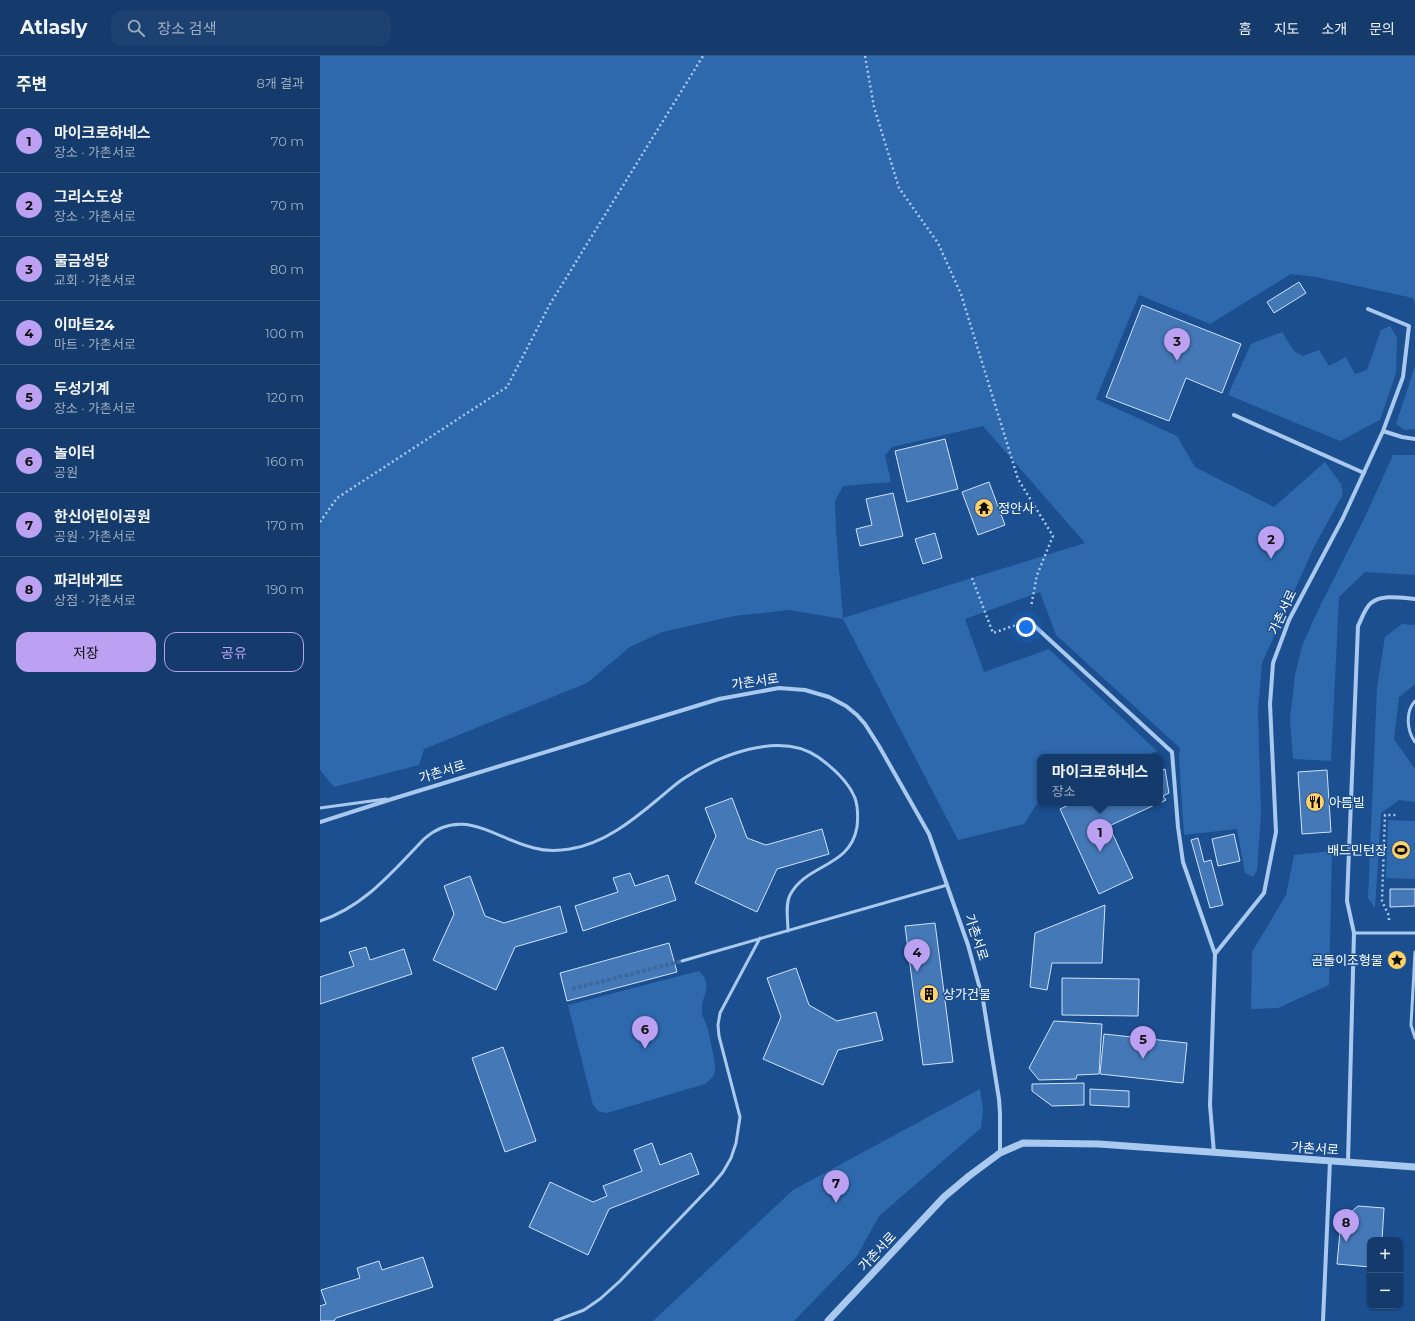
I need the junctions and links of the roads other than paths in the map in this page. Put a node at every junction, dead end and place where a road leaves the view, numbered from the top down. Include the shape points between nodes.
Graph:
1 (1368, 310) dead end
2 (1234, 415) dead end
3 (1383, 431) junction
4 (1415, 439) edge
5 (1364, 473) junction
6 (1415, 599) edge
7 (1028, 620) road end
8 (1415, 701) edge
9 (1415, 742) edge
10 (392, 799) junction
11 (320, 808) edge
12 (320, 822) edge
13 (947, 885) junction
14 (320, 921) edge
15 (788, 931) junction
16 (1354, 933) junction
17 (1415, 933) edge
18 (760, 938) junction
19 (1415, 952) edge
20 (1215, 954) junction
21 (682, 961) tunnel mouth
22 (1415, 1038) edge
23 (1000, 1153) junction
24 (1214, 1153) junction
25 (1330, 1161) junction
26 (1348, 1162) junction
27 (1415, 1167) edge
28 (555, 1321) edge
29 (828, 1321) edge
30 (1323, 1321) edge

1 - 3 street, 가촌서로 via 1409,326 1403,377
2 - 5 street
3 - 4 street via 1402,438
3 - 5 street, 가촌서로
5 - 20 street, 가촌서로 via 1289,620 1273,663 1270,704 1276,832 1264,893
6 - 16 street via 1382,599 1371,603 1358,626 1347,901
7 - 20 street via 1172,752 1183,862
8 - 9 lane via 1408,722
10 - 11 lane
10 - 12 street, 가촌서로
10 - 13 street, 가촌서로 via 719,699 779,688 804,690 846,706 865,724 929,834
13 - 15 lane
13 - 23 street, 가촌서로 via 968,944 983,1000 1000,1112
14 - 15 lane via 331,918 374,890 424,839 445,825 478,827 534,848 552,851 571,849 612,834 682,779 705,766 752,748 779,745 811,752 827,763 850,789 858,811 856,834 847,851 802,880 790,895
15 - 18 lane
16 - 17 lane
16 - 26 street
18 - 21 lane
18 - 28 lane via 720,1013 718,1025 740,1117 731,1158 713,1184 620,1281 584,1310
19 - 22 lane via 1411,1025
20 - 24 street via 1210,1105
23 - 24 street, 가촌서로 via 1032,1142 1099,1144
23 - 29 street, 가촌서로 via 944,1197
24 - 25 street, 가촌서로
25 - 26 street, 가촌서로
25 - 30 street
26 - 27 street, 가촌서로

